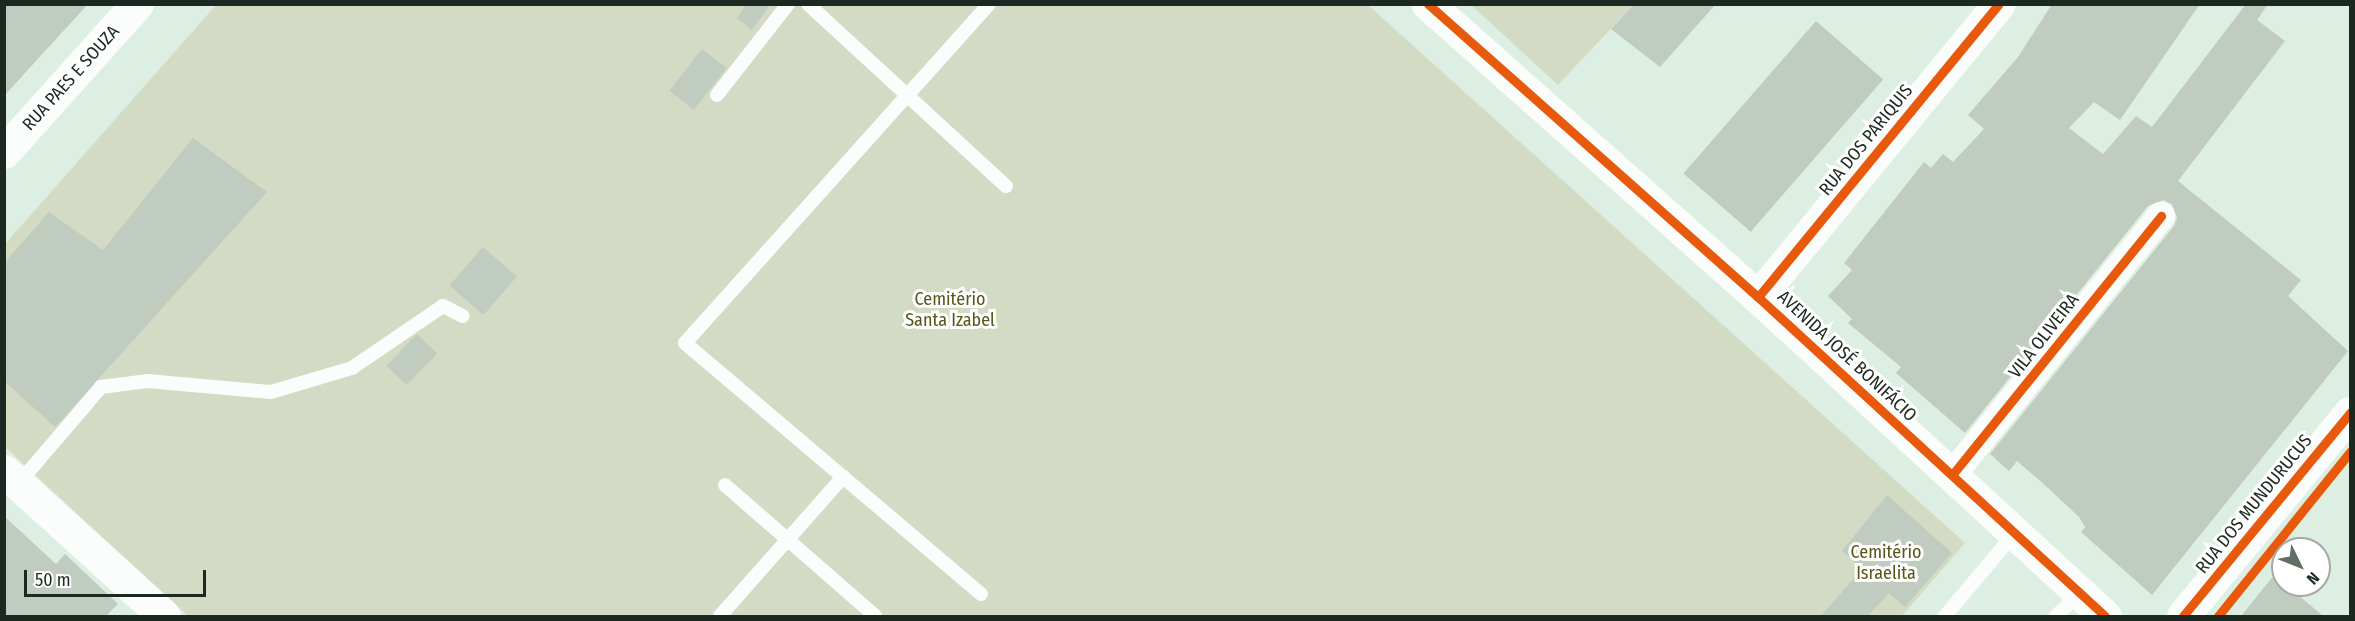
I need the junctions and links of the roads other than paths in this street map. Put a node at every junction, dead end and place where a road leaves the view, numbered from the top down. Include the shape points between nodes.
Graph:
1 (137, 4) edge
2 (788, 4) edge
3 (808, 4) edge
4 (989, 4) edge
5 (1428, 4) edge
6 (1999, 4) edge
7 (717, 95) dead end
8 (909, 97) junction
9 (4, 152) edge
10 (1006, 186) dead end
11 (2161, 216) dead end
12 (1758, 297) junction
13 (463, 316) dead end
14 (2350, 413) edge
15 (1952, 475) junction
16 (11, 477) edge
17 (843, 477) junction
18 (725, 484) dead end
19 (2015, 533) junction
20 (787, 540) junction
21 (2080, 593) junction
22 (981, 594) dead end
23 (162, 616) edge
24 (720, 616) edge
25 (875, 616) edge
26 (1945, 616) edge
27 (2056, 616) edge
28 (2105, 616) edge
29 (2183, 616) edge

1 - 9 street, RUA PAES E SOUZA
2 - 7 lane
3 - 8 lane
4 - 8 lane
5 - 12 street, AVENIDA JOSÉ BONIFÁCIO
6 - 12 street, RUA DOS PARIQUIS
8 - 10 lane
8 - 17 lane via 685,343
11 - 15 street, VILA OLIVEIRA
12 - 15 street, AVENIDA JOSÉ BONIFÁCIO
13 - 16 lane via 443,306 352,368 271,392 147,381 101,387
14 - 29 street, RUA DOS MUNDURUCUS
15 - 19 street, AVENIDA JOSÉ BONIFÁCIO
16 - 23 street
17 - 20 lane
17 - 22 lane
18 - 20 lane
19 - 21 street, AVENIDA JOSÉ BONIFÁCIO
19 - 26 lane
20 - 24 lane
20 - 25 lane
21 - 27 lane
21 - 28 street, AVENIDA JOSÉ BONIFÁCIO

